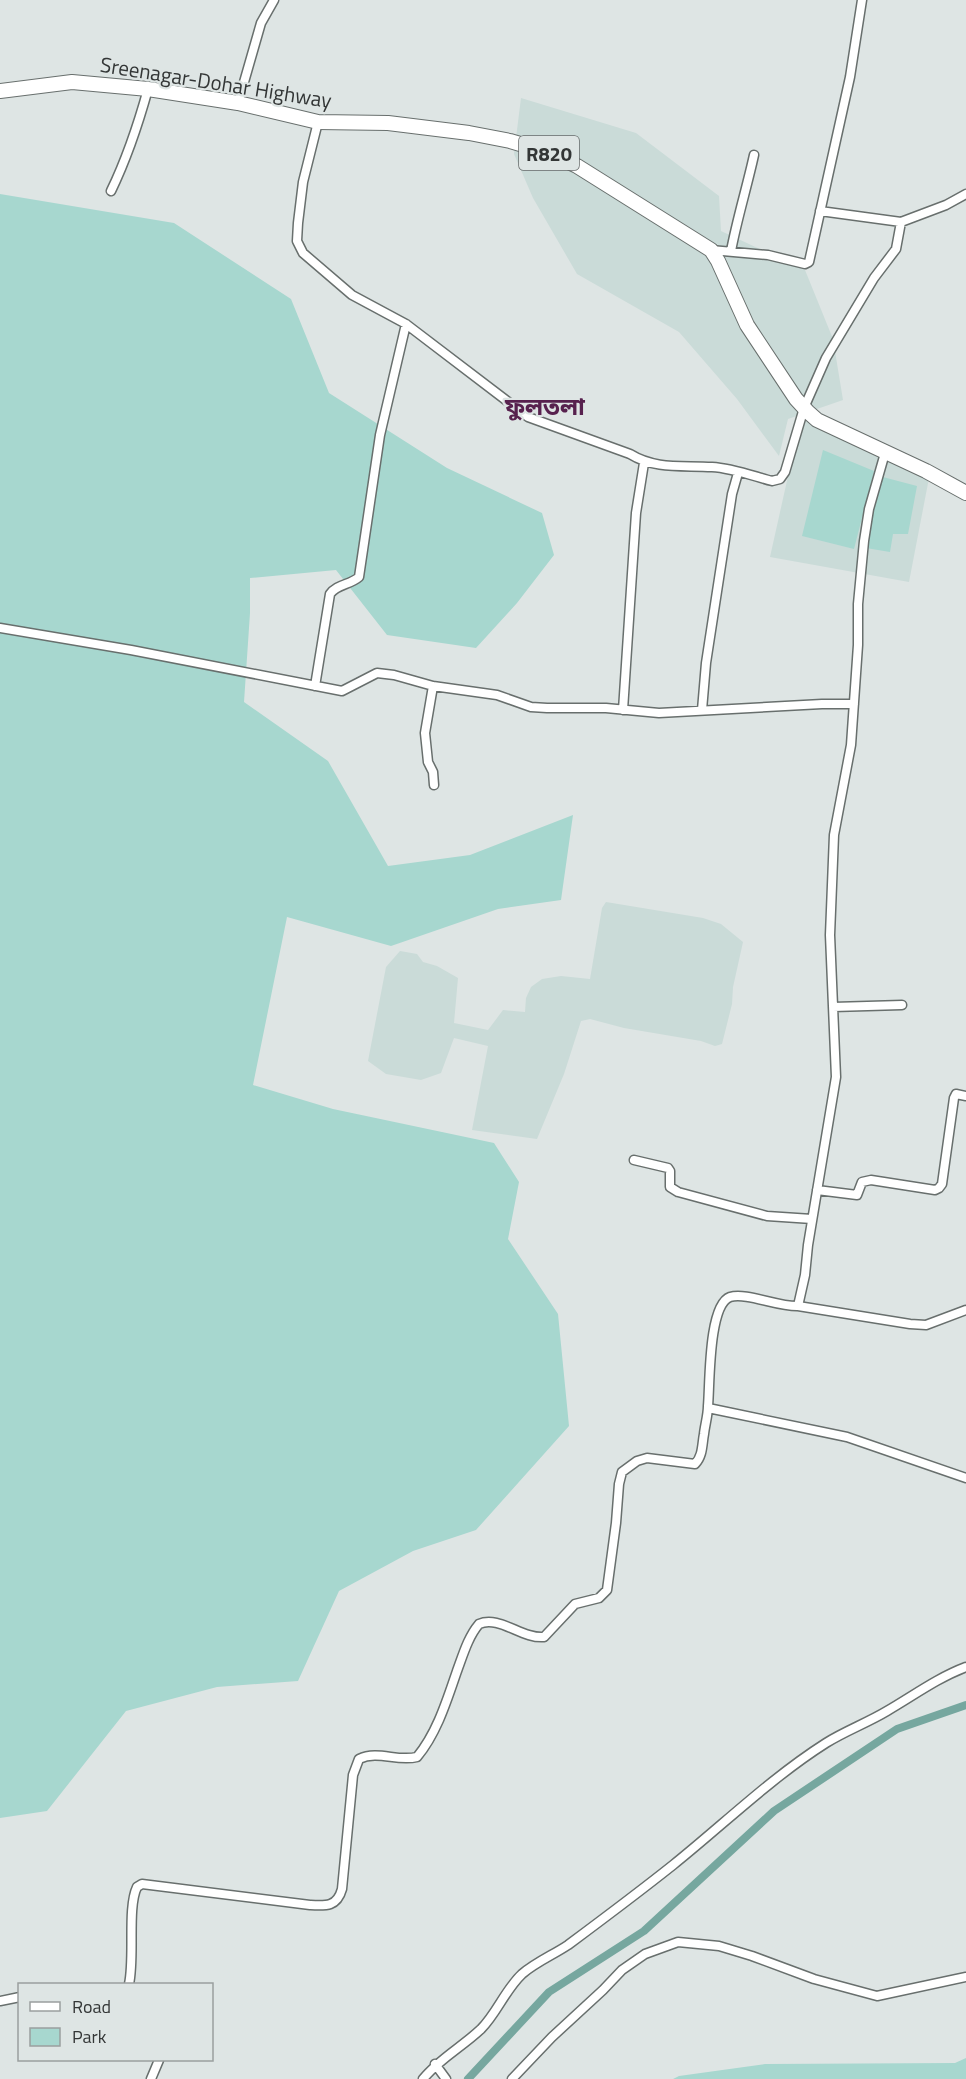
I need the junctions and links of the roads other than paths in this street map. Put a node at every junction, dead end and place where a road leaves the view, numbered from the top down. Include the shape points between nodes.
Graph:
1 (274, 0) edge
2 (862, 0) edge
3 (148, 89) junction
4 (0, 91) edge
5 (238, 103) junction
6 (318, 122) junction
7 (754, 155) dead end
8 (111, 191) dead end
9 (966, 194) edge
10 (820, 211) junction
11 (901, 222) junction
12 (711, 250) junction
13 (731, 251) junction
14 (406, 324) junction
15 (804, 408) junction
16 (885, 453) junction
17 (644, 463) junction
18 (738, 472) junction
19 (966, 493) edge
20 (0, 628) edge
21 (315, 686) junction
22 (433, 686) junction
23 (854, 704) junction
24 (623, 710) junction
25 (702, 710) junction
26 (434, 785) dead end
27 (902, 1005) dead end
28 (833, 1007) junction
29 (966, 1096) edge
30 (634, 1160) dead end
31 (817, 1190) junction
32 (812, 1219) junction
33 (798, 1306) junction
34 (966, 1310) edge
35 (708, 1407) junction
36 (966, 1478) edge
37 (966, 1667) edge
38 (966, 1977) edge
39 (129, 1983) edge
40 (18, 1997) edge
41 (0, 2001) edge
42 (159, 2061) edge
43 (435, 2064) junction
44 (445, 2078) edge
45 (151, 2079) edge
46 (423, 2079) edge
47 (512, 2079) edge

1 - 5 street via 261,23
2 - 10 street via 850,77
3 - 4 main road, Sreenagar-Dohar Highway / R820 via 72,82
3 - 5 main road, Sreenagar-Dohar Highway / R820
3 - 8 street via 132,142
5 - 6 main road, Sreenagar-Dohar Highway / R820
6 - 12 main road, Sreenagar-Dohar Highway / R820 via 388,123 469,133 547,152 577,166
6 - 14 street via 303,182 297,223 299,247 352,295
7 - 13 street
9 - 11 street
10 - 11 street
10 - 13 street via 807,264
11 - 15 street via 896,249 826,358
12 - 13 street
12 - 15 main road via 747,326
14 - 17 street via 528,417 630,454
14 - 21 street via 380,435 359,577 330,594
15 - 16 main road via 817,420
15 - 18 street via 780,479 772,481
16 - 19 main road
16 - 23 street via 864,541
17 - 18 street
17 - 24 street via 636,513
18 - 25 street via 706,663
20 - 21 street
21 - 22 street via 342,691 377,673
22 - 24 street via 497,695 531,707
22 - 26 street via 425,733
23 - 25 street
23 - 28 street via 851,745 834,835 830,935
24 - 25 street
27 - 28 street
28 - 31 street via 836,1077
29 - 31 street via 956,1094 954,1098 939,1188 870,1179 862,1182 856,1195
30 - 32 street via 668,1168 670,1187 678,1192 766,1215
31 - 32 street
32 - 33 street
33 - 34 street via 918,1324 940,1321
33 - 35 street via 741,1297 723,1302 711,1351
35 - 36 street via 847,1437
35 - 39 street via 701,1457 695,1464 647,1458 622,1472 607,1590 599,1598 575,1604 544,1636 522,1634 490,1622 479,1624 430,1737 417,1757 374,1755 359,1759 353,1775 342,1890 336,1903 310,1905 142,1884 137,1887 133,1902
37 - 43 street via 827,1742 771,1783 595,1925 520,1976 483,2026
38 - 47 street via 877,1996 719,1946 678,1942 645,1954 622,1970
40 - 41 street
42 - 45 street
43 - 44 street
43 - 46 street

